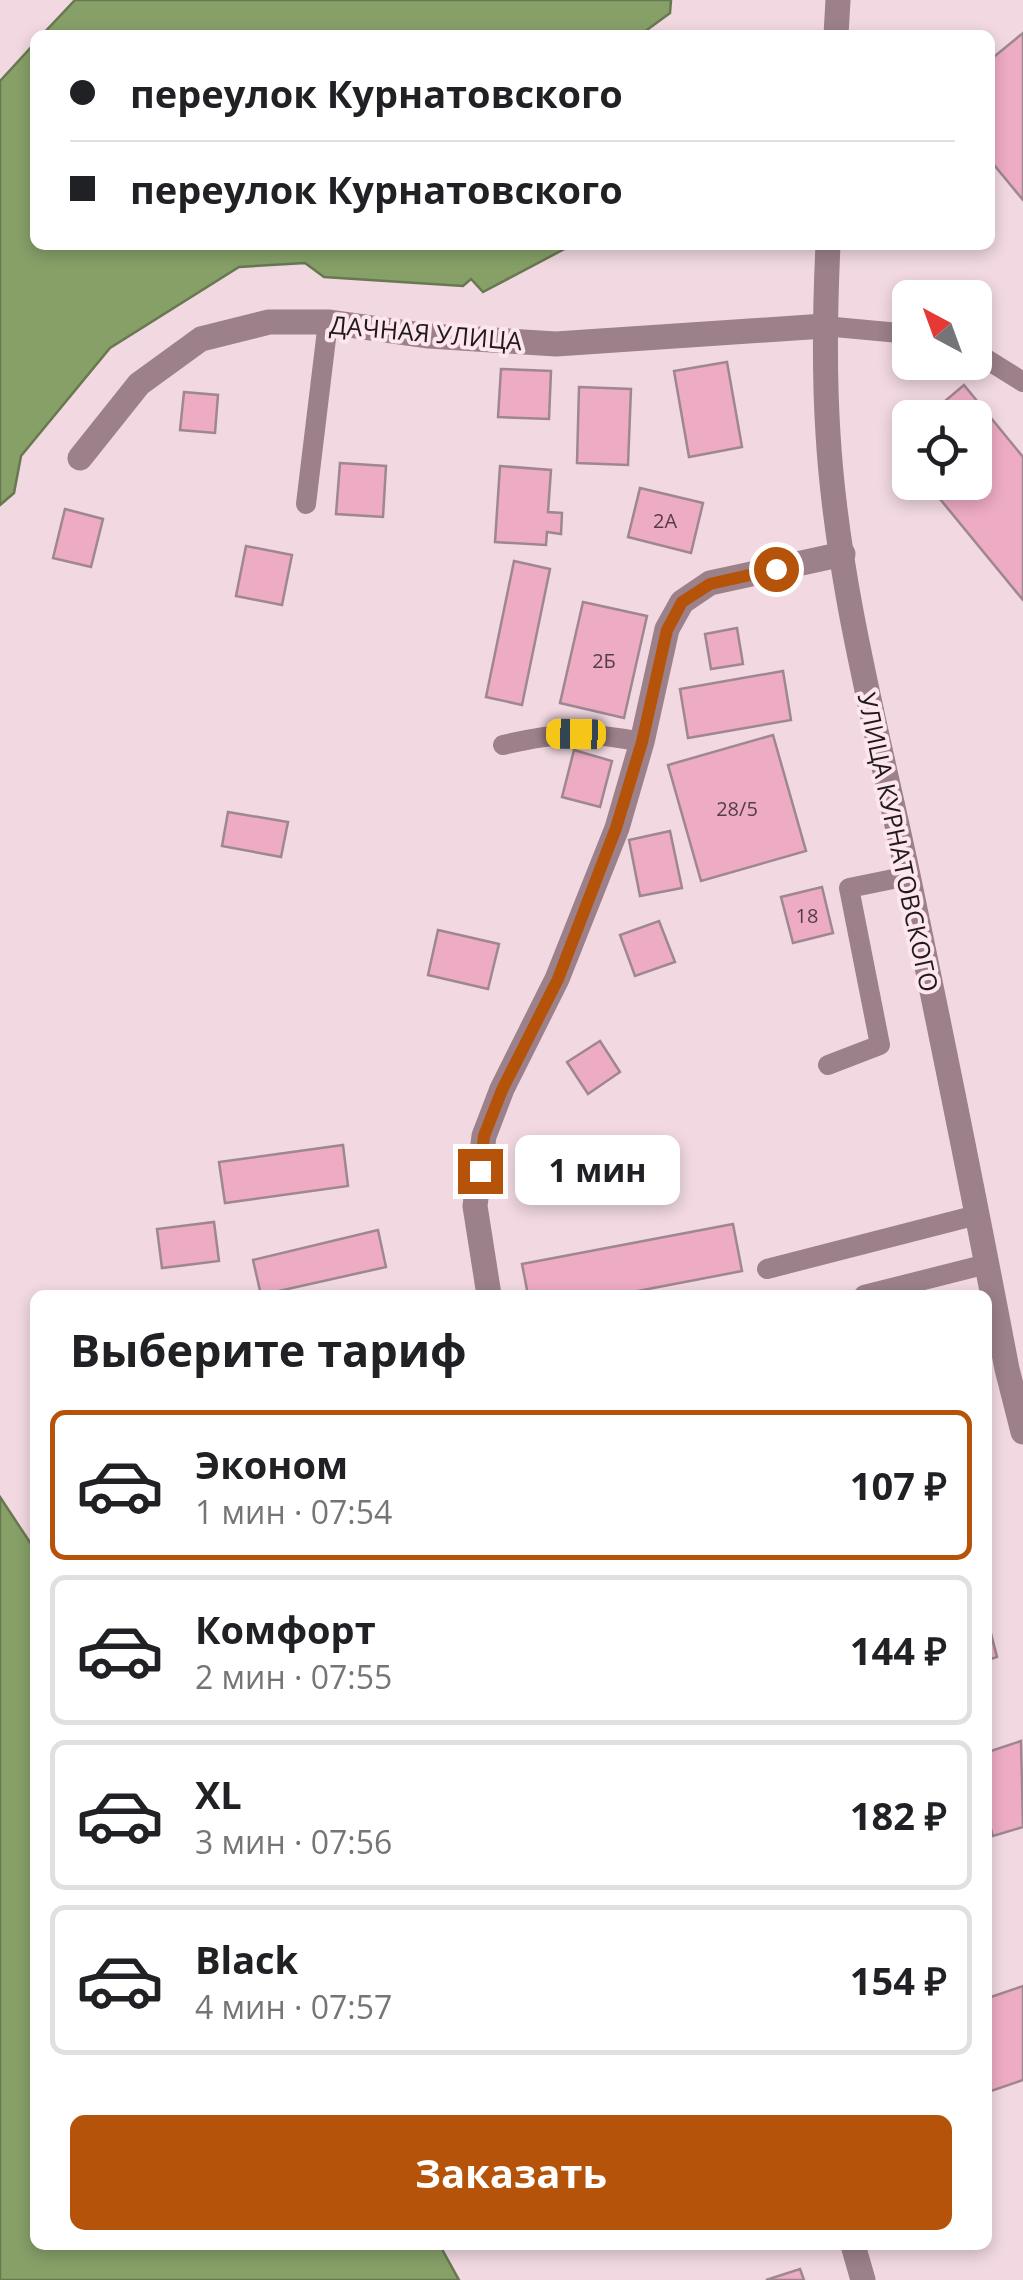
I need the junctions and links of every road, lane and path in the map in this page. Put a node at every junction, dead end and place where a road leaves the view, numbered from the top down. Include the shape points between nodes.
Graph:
1 (838, 0) edge
2 (836, 30) edge
3 (828, 250) edge
4 (328, 322) junction
5 (824, 326) junction
6 (892, 332) edge
7 (992, 363) edge
8 (1023, 382) edge
9 (80, 458) dead end
10 (306, 504) dead end
11 (843, 554) junction
12 (642, 742) junction
13 (503, 745) dead end
14 (908, 876) junction
15 (828, 1065) dead end
16 (978, 1215) junction
17 (987, 1264) junction
18 (767, 1269) dead end
19 (488, 1290) edge
20 (884, 1290) edge
21 (1023, 1432) edge
22 (855, 2250) edge
23 (864, 2280) edge

1 - 2 street
3 - 5 street, УЛИЦА КУРНАТОВСКОГО
4 - 5 street, ДАЧНАЯ УЛИЦА via 556,344
4 - 9 street, ДАЧНАЯ УЛИЦА via 268,322 201,339 139,384
4 - 10 lane
5 - 6 lane
5 - 11 street, УЛИЦА КУРНАТОВСКОГО via 828,437
7 - 8 lane
11 - 12 street via 710,584 682,602 667,630
11 - 14 street, УЛИЦА КУРНАТОВСКОГО
12 - 13 lane via 552,733
12 - 19 street via 558,979 484,1136 475,1206
14 - 15 lane via 849,888 880,1045
14 - 16 street, УЛИЦА КУРНАТОВСКОГО
16 - 17 street, УЛИЦА КУРНАТОВСКОГО
16 - 18 lane
17 - 20 lane
17 - 21 street, УЛИЦА КУРНАТОВСКОГО
22 - 23 street

